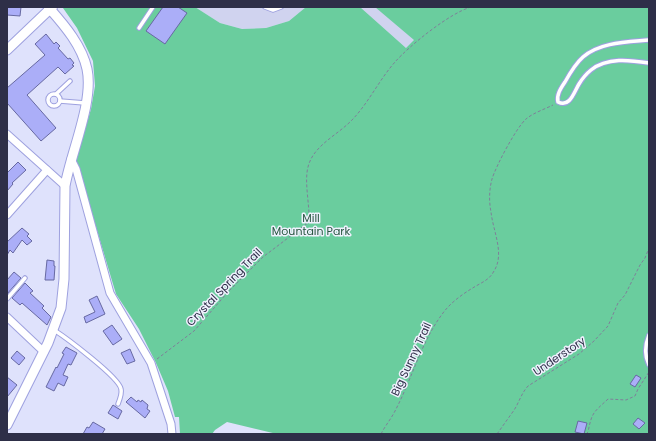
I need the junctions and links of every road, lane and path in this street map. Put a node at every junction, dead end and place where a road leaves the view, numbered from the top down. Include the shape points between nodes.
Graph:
1 (153, 7) edge
2 (265, 7) edge
3 (281, 7) edge
4 (471, 7) edge
5 (51, 8) edge
6 (139, 28) dead end
7 (649, 40) edge
8 (7, 50) edge
9 (649, 63) edge
10 (70, 81) dead end
11 (56, 94) junction
12 (60, 101) junction
13 (558, 102) junction
14 (86, 103) junction
15 (7, 134) edge
16 (71, 159) junction
17 (47, 170) junction
18 (65, 186) junction
19 (7, 215) edge
20 (649, 248) edge
21 (25, 278) dead end
22 (7, 299) edge
23 (7, 317) edge
24 (54, 330) junction
25 (649, 335) edge
26 (44, 352) junction
27 (151, 363) junction
28 (649, 365) edge
29 (649, 372) edge
30 (118, 404) dead end
31 (7, 425) edge
32 (172, 434) edge
33 (381, 434) edge
34 (497, 434) edge
35 (586, 434) edge

1 - 6 lane
2 - 3 lane via 273,10
4 - 27 path, Crystal Spring Trail via 463,9 428,33 395,62 352,121 316,151 308,167 310,222 263,257 228,292 194,332
5 - 8 street
5 - 14 street via 83,57 88,77
7 - 13 lane via 606,46 588,53 576,64 562,86 557,96
9 - 13 lane via 615,60 598,65 585,75 571,99 564,104
10 - 11 lane
11 - 12 lane
11 - 12 lane via 49,96 48,104 56,106
12 - 14 lane
13 - 33 path, Big Sunny Trail via 526,118 492,179 490,202 499,252 494,272 444,312 420,354 395,411
14 - 16 street
15 - 17 street
16 - 18 street
16 - 27 street via 76,168 110,293
17 - 18 street
17 - 19 street
18 - 24 street via 63,294
20 - 34 path, Understory via 608,326 579,354 528,386 513,413
21 - 22 lane
23 - 26 street
24 - 26 street
24 - 30 lane via 119,384 122,392
25 - 28 lane via 645,349
26 - 31 street
27 - 32 street
29 - 35 path via 635,396 626,400 608,399 598,407 592,414

